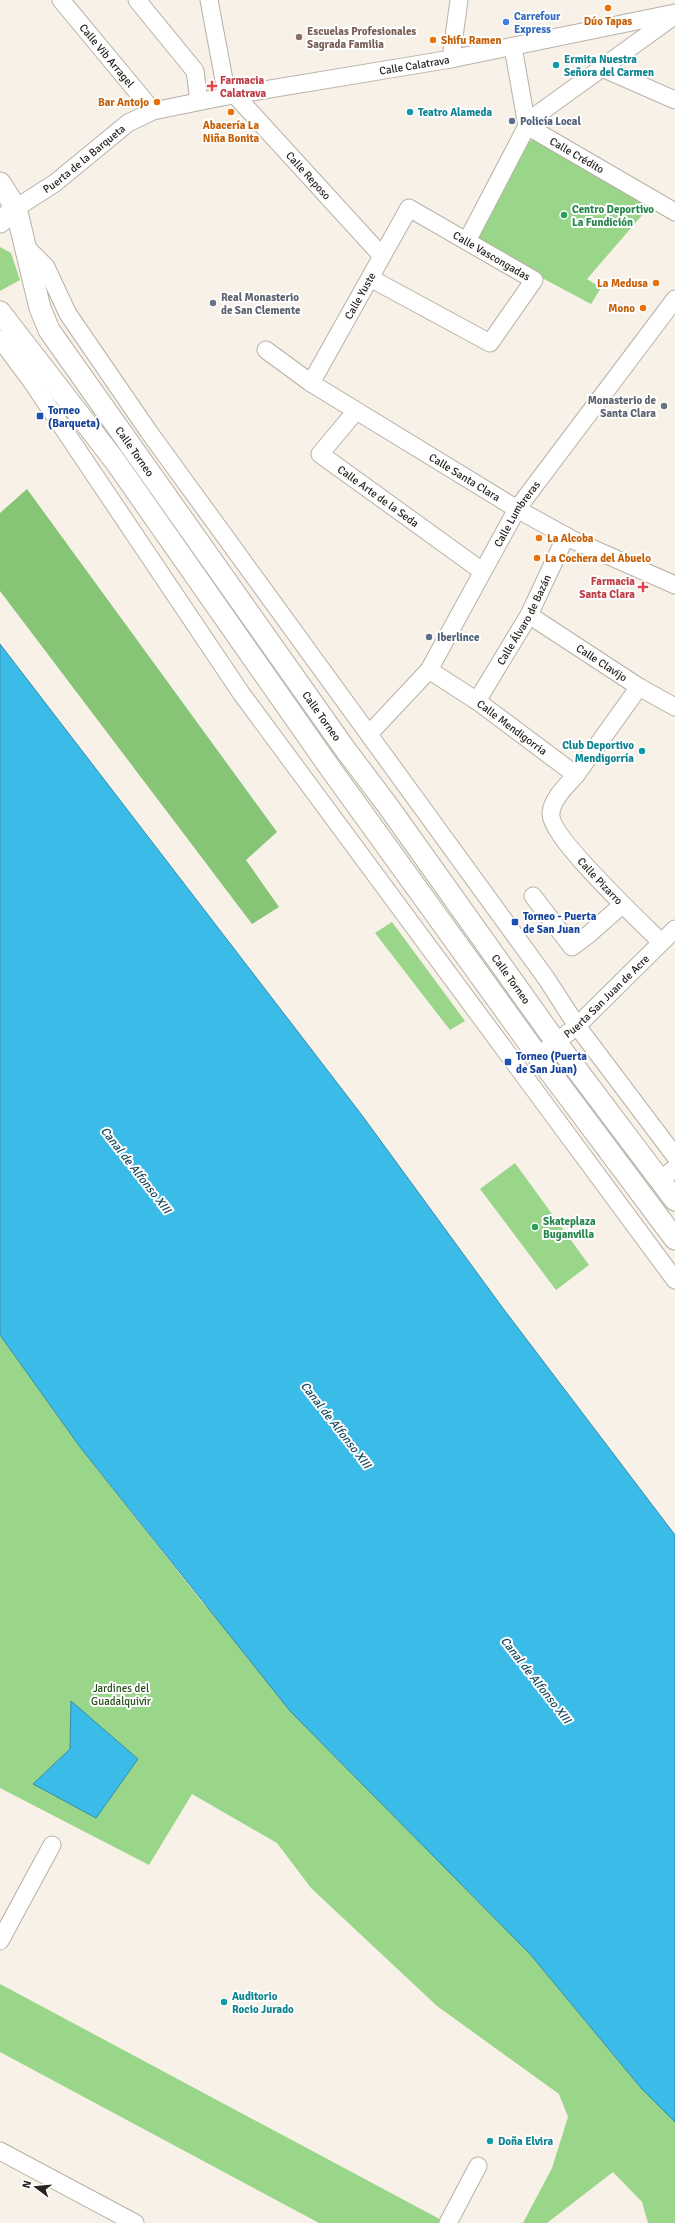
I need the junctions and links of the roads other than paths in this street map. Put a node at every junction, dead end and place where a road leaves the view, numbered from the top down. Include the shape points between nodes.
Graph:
1 (61, 0) edge
2 (209, 0) edge
3 (459, 0) edge
4 (140, 1) edge
5 (675, 6) edge
6 (675, 14) edge
7 (577, 32) junction
8 (513, 47) junction
9 (451, 59) junction
10 (602, 68) junction
11 (231, 96) junction
12 (675, 100) edge
13 (199, 102) junction
14 (153, 111) junction
15 (527, 126) junction
16 (0, 183) edge
17 (16, 208) junction
18 (409, 208) joint
19 (675, 212) edge
20 (0, 222) edge
21 (467, 241) junction
22 (24, 245) junction
23 (382, 256) junction
24 (370, 278) junction
25 (675, 299) edge
26 (0, 312) edge
27 (0, 339) edge
28 (266, 350) dead end
29 (311, 383) junction
30 (356, 411) junction
31 (517, 509) junction
32 (566, 536) junction
33 (482, 571) junction
34 (675, 585) edge
35 (529, 615) junction
36 (429, 670) junction
37 (639, 687) junction
38 (476, 701) junction
39 (675, 707) edge
40 (369, 734) junction
41 (576, 775) junction
42 (533, 896) dead end
43 (622, 905) junction
44 (671, 935) edge
45 (506, 1012) junction
46 (577, 1026) junction
47 (556, 1042) junction
48 (538, 1056) junction
49 (519, 1068) junction
50 (675, 1156) edge
51 (668, 1174) edge
52 (675, 1200) edge
53 (675, 1239) edge
54 (675, 1280) edge
55 (52, 1845) dead end
56 (0, 1941) edge
57 (0, 2151) edge
58 (478, 2166) dead end
59 (135, 2223) edge
60 (448, 2223) edge

1 - 14 street, Calle Vib Arragel
2 - 11 street
3 - 9 street
4 - 13 street via 195,71
5 - 7 street via 583,25
6 - 7 street, Calle Calatrava
6 - 10 street
7 - 8 street, Calle Calatrava
8 - 9 street, Calle Calatrava
8 - 15 street
9 - 11 street, Calle Calatrava
10 - 12 street
10 - 15 street via 538,114
11 - 13 street, Calle Calatrava
11 - 23 street, Calle Reposo
13 - 14 street, Calle Calatrava
14 - 17 street, Puerta de la Barqueta via 128,123 55,182
15 - 19 street, Calle Crédito
15 - 21 street
16 - 17 main road
17 - 20 main road
17 - 22 main road, Calle Torneo
18 - 21 street, Calle Vascongadas
18 - 23 street, Calle Yuste
21 - 24 street, Calle Vascongadas via 534,280 490,343
22 - 40 street via 46,267 68,314 149,432
22 - 47 main road, Calle Torneo via 40,308 49,330 345,750 388,806
23 - 24 street, Calle Yuste
24 - 29 street, Calle Yuste
25 - 31 street, Calle Lumbreras
26 - 45 main road, Calle Torneo via 115,461 330,768
27 - 49 street via 32,382 241,693
28 - 29 street, Calle Santa Clara
29 - 30 street, Calle Santa Clara
30 - 31 street, Calle Santa Clara
30 - 33 street, Calle Arte de la Seda via 320,454
31 - 32 street, Calle Santa Clara
31 - 33 street, Calle Lumbreras
32 - 34 street, Calle Santa Clara
32 - 35 street, Calle Álvaro de Bazán
33 - 36 street, Calle Lumbreras
35 - 37 street, Calle Clavijo
35 - 38 street, Calle Álvaro de Bazán
36 - 38 street, Calle Mendigorria
36 - 40 street, Calle Lumbreras
37 - 39 street, Calle Clavijo
37 - 41 street
38 - 41 street, Calle Mendigorria
40 - 46 street via 546,978
41 - 43 street, Calle Pizarro via 558,797 550,813 553,825
42 - 43 street via 572,947
43 - 44 street, Calle Pizarro
44 - 46 street, Puerta San Juan de Acre
45 - 48 main road, Calle Torneo
45 - 49 street
46 - 47 street, Puerta San Juan de Acre
46 - 50 street
47 - 48 street, Puerta San Juan de Acre
47 - 51 main road, Calle Torneo
48 - 53 main road, Calle Torneo
49 - 54 street
51 - 52 main road, Calle Torneo
55 - 56 street
57 - 59 street
58 - 60 street

